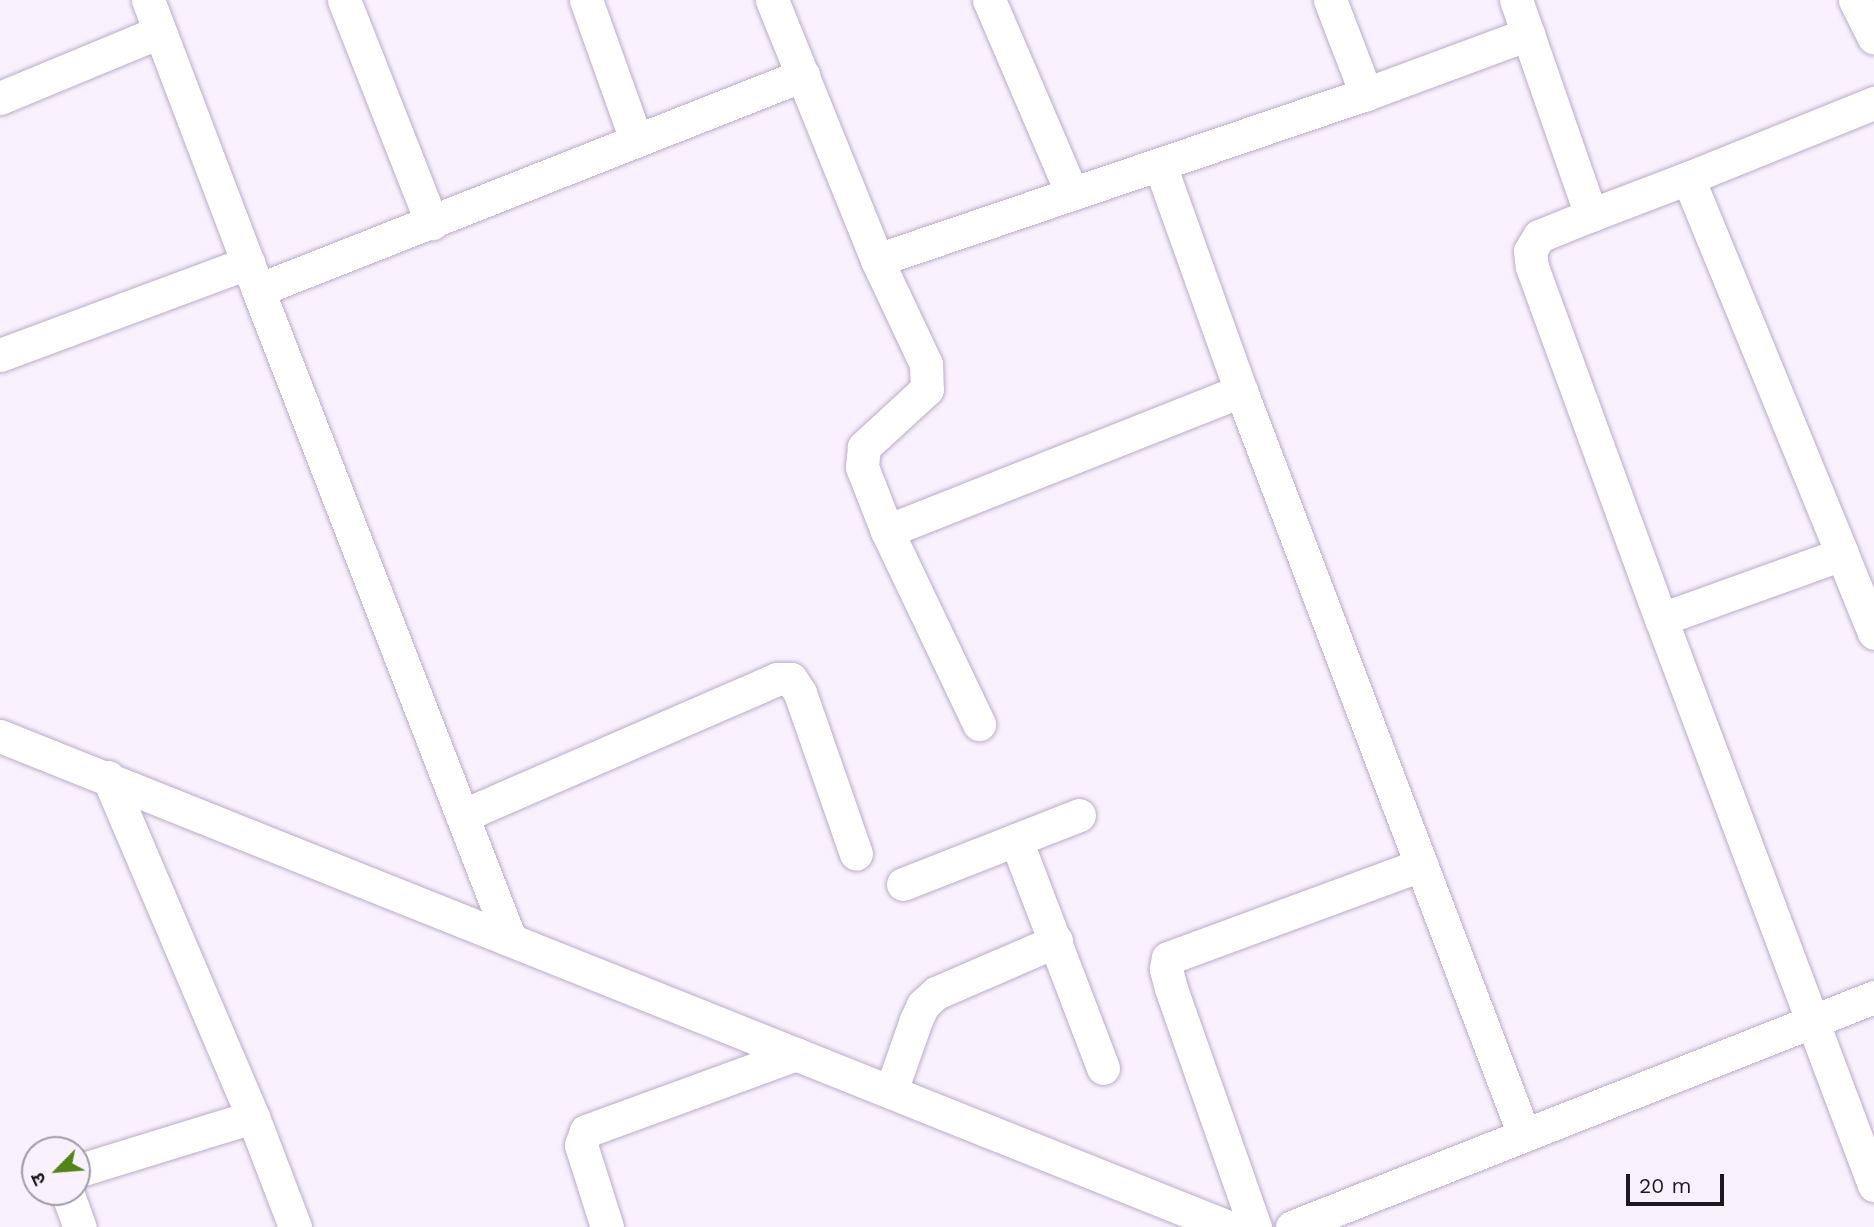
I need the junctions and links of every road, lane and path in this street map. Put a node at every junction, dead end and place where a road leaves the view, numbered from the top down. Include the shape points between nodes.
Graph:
1 (148, 0) edge
2 (344, 0) edge
3 (586, 0) edge
4 (772, 0) edge
5 (989, 0) edge
6 (1331, 0) edge
7 (1516, 0) edge
8 (1855, 0) edge
9 (159, 32) junction
10 (1528, 34) junction
11 (1874, 38) edge
12 (803, 75) junction
13 (1366, 94) junction
14 (0, 98) edge
15 (1874, 103) edge
16 (636, 140) junction
17 (1160, 165) junction
18 (1688, 178) junction
19 (1072, 194) junction
20 (1591, 215) junction
21 (432, 223) junction
22 (877, 260) junction
23 (253, 277) junction
24 (0, 355) edge
25 (1241, 391) junction
26 (887, 531) junction
27 (1842, 554) junction
28 (1661, 619) junction
29 (1874, 633) edge
30 (979, 724) dead end
31 (0, 736) edge
32 (108, 777) junction
33 (1079, 815) dead end
34 (462, 816) junction
35 (1016, 840) junction
36 (856, 854) dead end
37 (1421, 865) junction
38 (903, 884) dead end
39 (510, 939) junction
40 (1056, 941) junction
41 (1874, 997) edge
42 (1813, 1019) junction
43 (796, 1054) junction
44 (1103, 1068) dead end
45 (891, 1091) junction
46 (253, 1117) junction
47 (1524, 1135) junction
48 (91, 1167) edge
49 (1874, 1185) edge
50 (72, 1206) edge
51 (80, 1227) edge
52 (295, 1227) edge
53 (607, 1227) edge
54 (1228, 1227) edge
55 (1255, 1227) edge
56 (1292, 1227) edge

1 - 9 street
2 - 21 street
3 - 16 street
4 - 12 street
5 - 19 street
6 - 13 street
7 - 10 street
8 - 11 street
9 - 14 street
9 - 23 street
10 - 13 street
10 - 20 street
12 - 16 street
12 - 22 street
13 - 17 street
15 - 18 street
16 - 21 street
17 - 19 street
17 - 25 street
18 - 20 street
18 - 27 street
19 - 22 street
20 - 28 street via 1539,236 1530,251 1532,267
21 - 23 street
22 - 26 street via 926,364 927,390 864,447 862,467
23 - 24 street
23 - 34 street
25 - 26 street
25 - 37 street
26 - 30 street
27 - 28 street
27 - 29 street
28 - 42 street
31 - 32 street
32 - 39 street
32 - 46 street
33 - 35 street
34 - 36 street via 777,679 791,679 800,693
34 - 39 street
35 - 38 street
35 - 40 street
37 - 47 street
37 - 55 street via 1168,958 1171,989
39 - 43 street
40 - 44 street
40 - 45 street via 936,993 916,1020
41 - 42 street
42 - 47 street
42 - 49 street
43 - 45 street
43 - 53 street via 586,1131 581,1145
45 - 54 street
46 - 48 street
46 - 52 street
47 - 56 street
50 - 51 street

